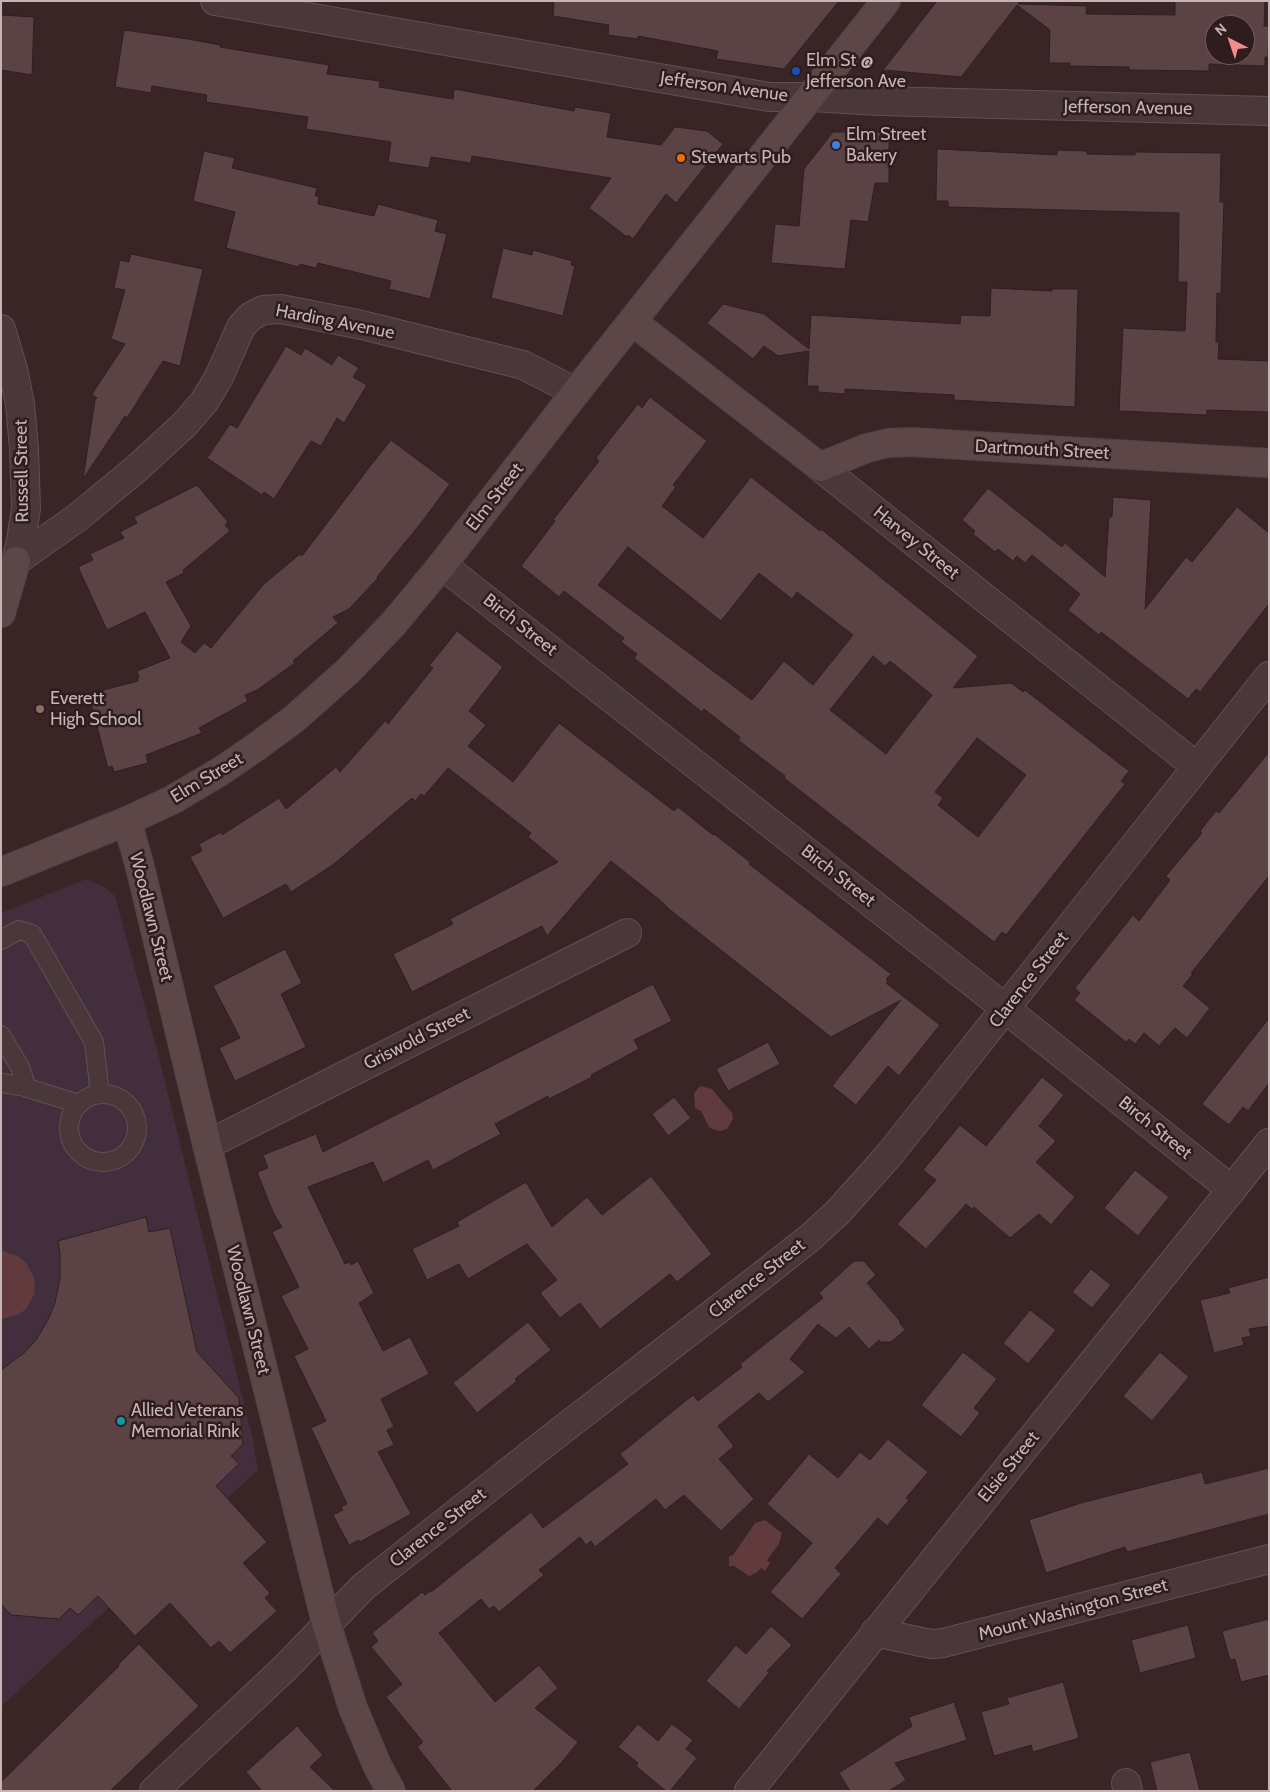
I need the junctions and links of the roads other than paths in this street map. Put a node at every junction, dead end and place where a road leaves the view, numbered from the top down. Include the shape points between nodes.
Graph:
1 (215, 1) edge
2 (886, 1) edge
3 (811, 97) junction
4 (1269, 111) edge
5 (633, 322) junction
6 (1, 329) edge
7 (576, 392) junction
8 (1269, 463) edge
9 (820, 468) junction
10 (9, 563) edge
11 (442, 565) junction
12 (1, 613) edge
13 (1269, 676) edge
14 (1197, 767) junction
15 (127, 821) junction
16 (1, 872) edge
17 (627, 932) dead end
18 (1, 940) edge
19 (1006, 1010) junction
20 (1, 1035) edge
21 (1, 1082) edge
22 (27, 1088) junction
23 (100, 1094) junction
24 (79, 1104) junction
25 (1269, 1143) edge
26 (207, 1145) junction
27 (1232, 1190) junction
28 (1269, 1559) edge
29 (327, 1626) junction
30 (876, 1632) junction
31 (154, 1791) edge
32 (391, 1791) edge
33 (749, 1791) edge

1 - 3 street, Jefferson Avenue via 762,96
2 - 3 street, Elm Street
3 - 4 street, Jefferson Avenue
3 - 5 street, Elm Street
5 - 7 street, Elm Street
5 - 9 street, Harvey Street
6 - 10 street, Russell Street via 13,369 23,424 26,508 21,541
7 - 10 street, Harding Avenue via 523,365 362,325 277,308 263,310 241,327 219,377 185,424 78,517
7 - 11 street, Elm Street
8 - 9 street, Dartmouth Street via 910,442 867,448
9 - 14 street, Harvey Street
10 - 12 street, Russell Street
11 - 15 street, Elm Street via 373,646 294,719 221,771 172,800
11 - 19 street, Birch Street
13 - 14 street, Clarence Street
14 - 19 street, Clarence Street
15 - 16 street, Elm Street
15 - 26 street, Woodlawn Street
17 - 26 street, Griswold Street
18 - 23 lane via 19,930 32,934 94,1042
19 - 27 street, Birch Street
19 - 29 street, Clarence Street via 867,1182 812,1236 363,1587
20 - 22 lane via 20,1067
21 - 22 lane
22 - 24 lane
23 - 24 lane
23 - 24 lane via 122,1100 136,1120 134,1143 117,1159 106,1163 94,1161 75,1148 68,1125
25 - 27 street, Elsie Street
26 - 29 street, Woodlawn Street
27 - 30 street, Elsie Street
28 - 30 street, Mount Washington Street via 943,1643 932,1644
29 - 31 street, Clarence Street
29 - 32 street, Woodlawn Street via 353,1708
30 - 33 street, Elsie Street

